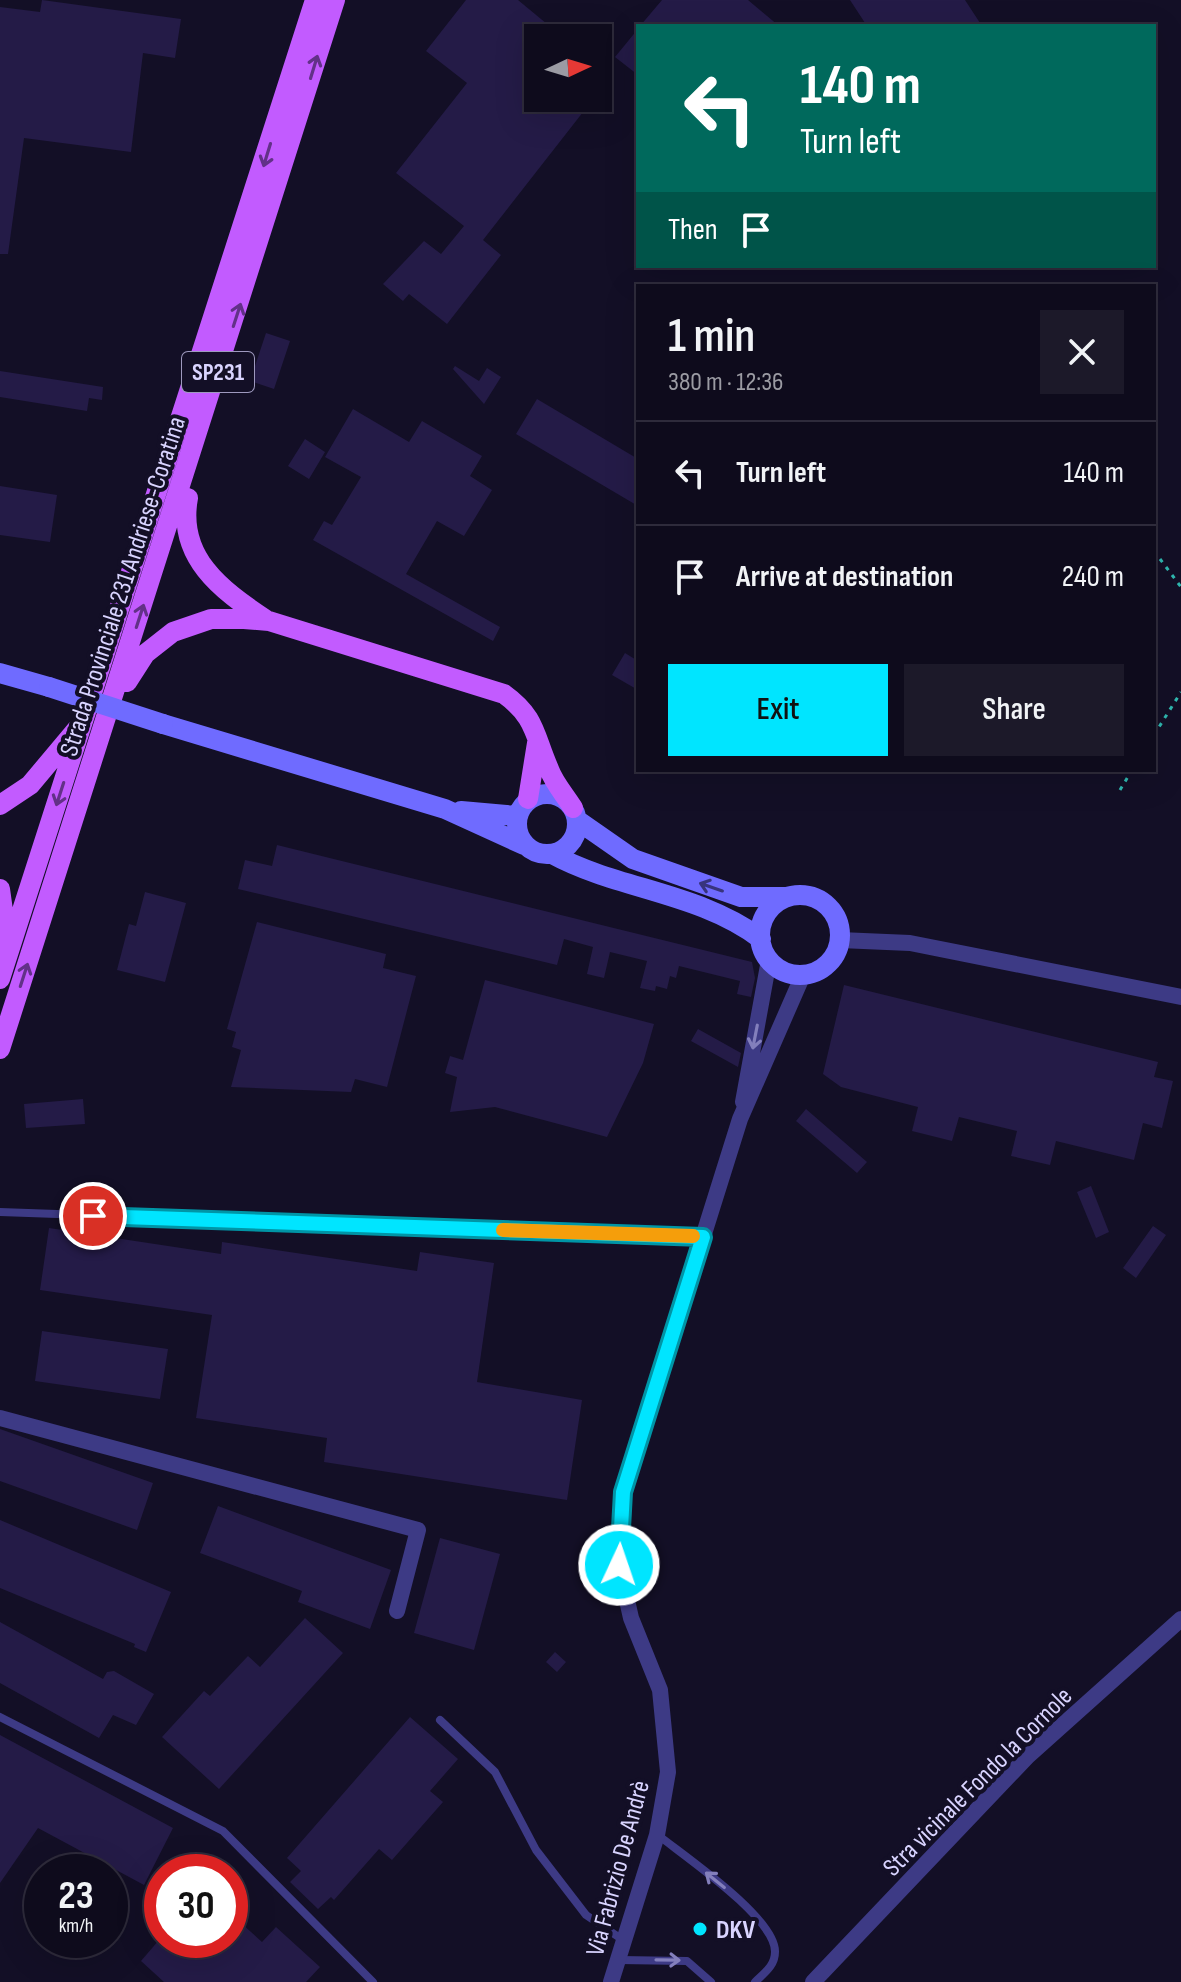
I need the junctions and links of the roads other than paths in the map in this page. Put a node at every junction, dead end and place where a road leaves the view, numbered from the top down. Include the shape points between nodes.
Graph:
1 (315, 0) edge
2 (335, 0) edge
3 (194, 448) junction
4 (269, 621) junction
5 (0, 673) edge
6 (85, 720) junction
7 (538, 739) junction
8 (99, 743) junction
9 (0, 805) edge
10 (523, 807) junction
11 (445, 809) junction
12 (575, 814) junction
13 (524, 845) junction
14 (552, 854) junction
15 (0, 889) edge
16 (787, 897) junction
17 (1, 932) edge
18 (761, 939) junction
19 (840, 940) junction
20 (769, 960) junction
21 (803, 975) junction
22 (0, 979) edge
23 (1181, 997) edge
24 (0, 1049) edge
25 (740, 1119) junction
26 (0, 1212) edge
27 (703, 1237) junction
28 (0, 1418) edge
29 (397, 1611) dead end
30 (1181, 1619) edge
31 (0, 1717) edge
32 (440, 1720) dead end
33 (657, 1835) junction
34 (624, 1941) junction
35 (618, 1960) junction
36 (373, 1982) edge
37 (611, 1982) edge
38 (711, 1982) edge
39 (755, 1982) edge
40 (813, 1982) edge

1 -> 6 main road, Strada Provinciale 231 Andriese-Coratina / SP231
3 -> 2 main road, Strada Provinciale 231 Andriese-Coratina / SP231
3 - 4 main road via 184,519 195,556 211,580
8 -> 3 main road, Strada Provinciale 231 Andriese-Coratina / SP231
4 - 7 main road via 504,694 533,721
4 - 8 main road via 211,619 173,632 145,654 130,676
5 - 11 main road, bridge
6 - 9 main road via 30,785
6 -> 22 main road, Strada Provinciale 231 Andriese-Coratina / SP231
7 - 10 main road
7 - 12 main road via 549,772
24 -> 8 main road, Strada Provinciale 231 Andriese-Coratina / SP231
10 - 11 main road
10 - 12 main road via 548,793 558,795
10 - 13 main road via 518,836
11 - 13 main road
12 - 14 main road via 571,843
16 -> 12 main road via 741,897 633,859
13 - 14 main road
14 - 18 main road via 712,909
15 - 17 main road
16 - 18 main road via 767,913
16 - 19 main road via 814,897 826,904 840,927
18 - 20 main road
19 - 21 main road via 827,964
19 - 23 street via 910,943
20 - 21 main road via 784,971
20 -> 25 street
21 - 25 street
25 - 27 street, Via Fabrizio De Andrè
26 - 27 lane
27 - 33 street, Via Fabrizio De Andrè via 623,1492 619,1565 631,1618 660,1690 668,1772
28 - 29 street via 418,1530
30 - 40 street, Stra vicinale Fondo la Cornole via 1028,1756
31 - 36 lane via 223,1831
32 - 34 lane via 495,1772 536,1850 586,1915
33 - 34 street, Via Fabrizio De Andrè
39 -> 33 lane via 776,1955 766,1928
34 - 35 street, Via Fabrizio De Andrè
35 - 37 street, Via Fabrizio De Andrè
35 -> 38 lane via 687,1961

